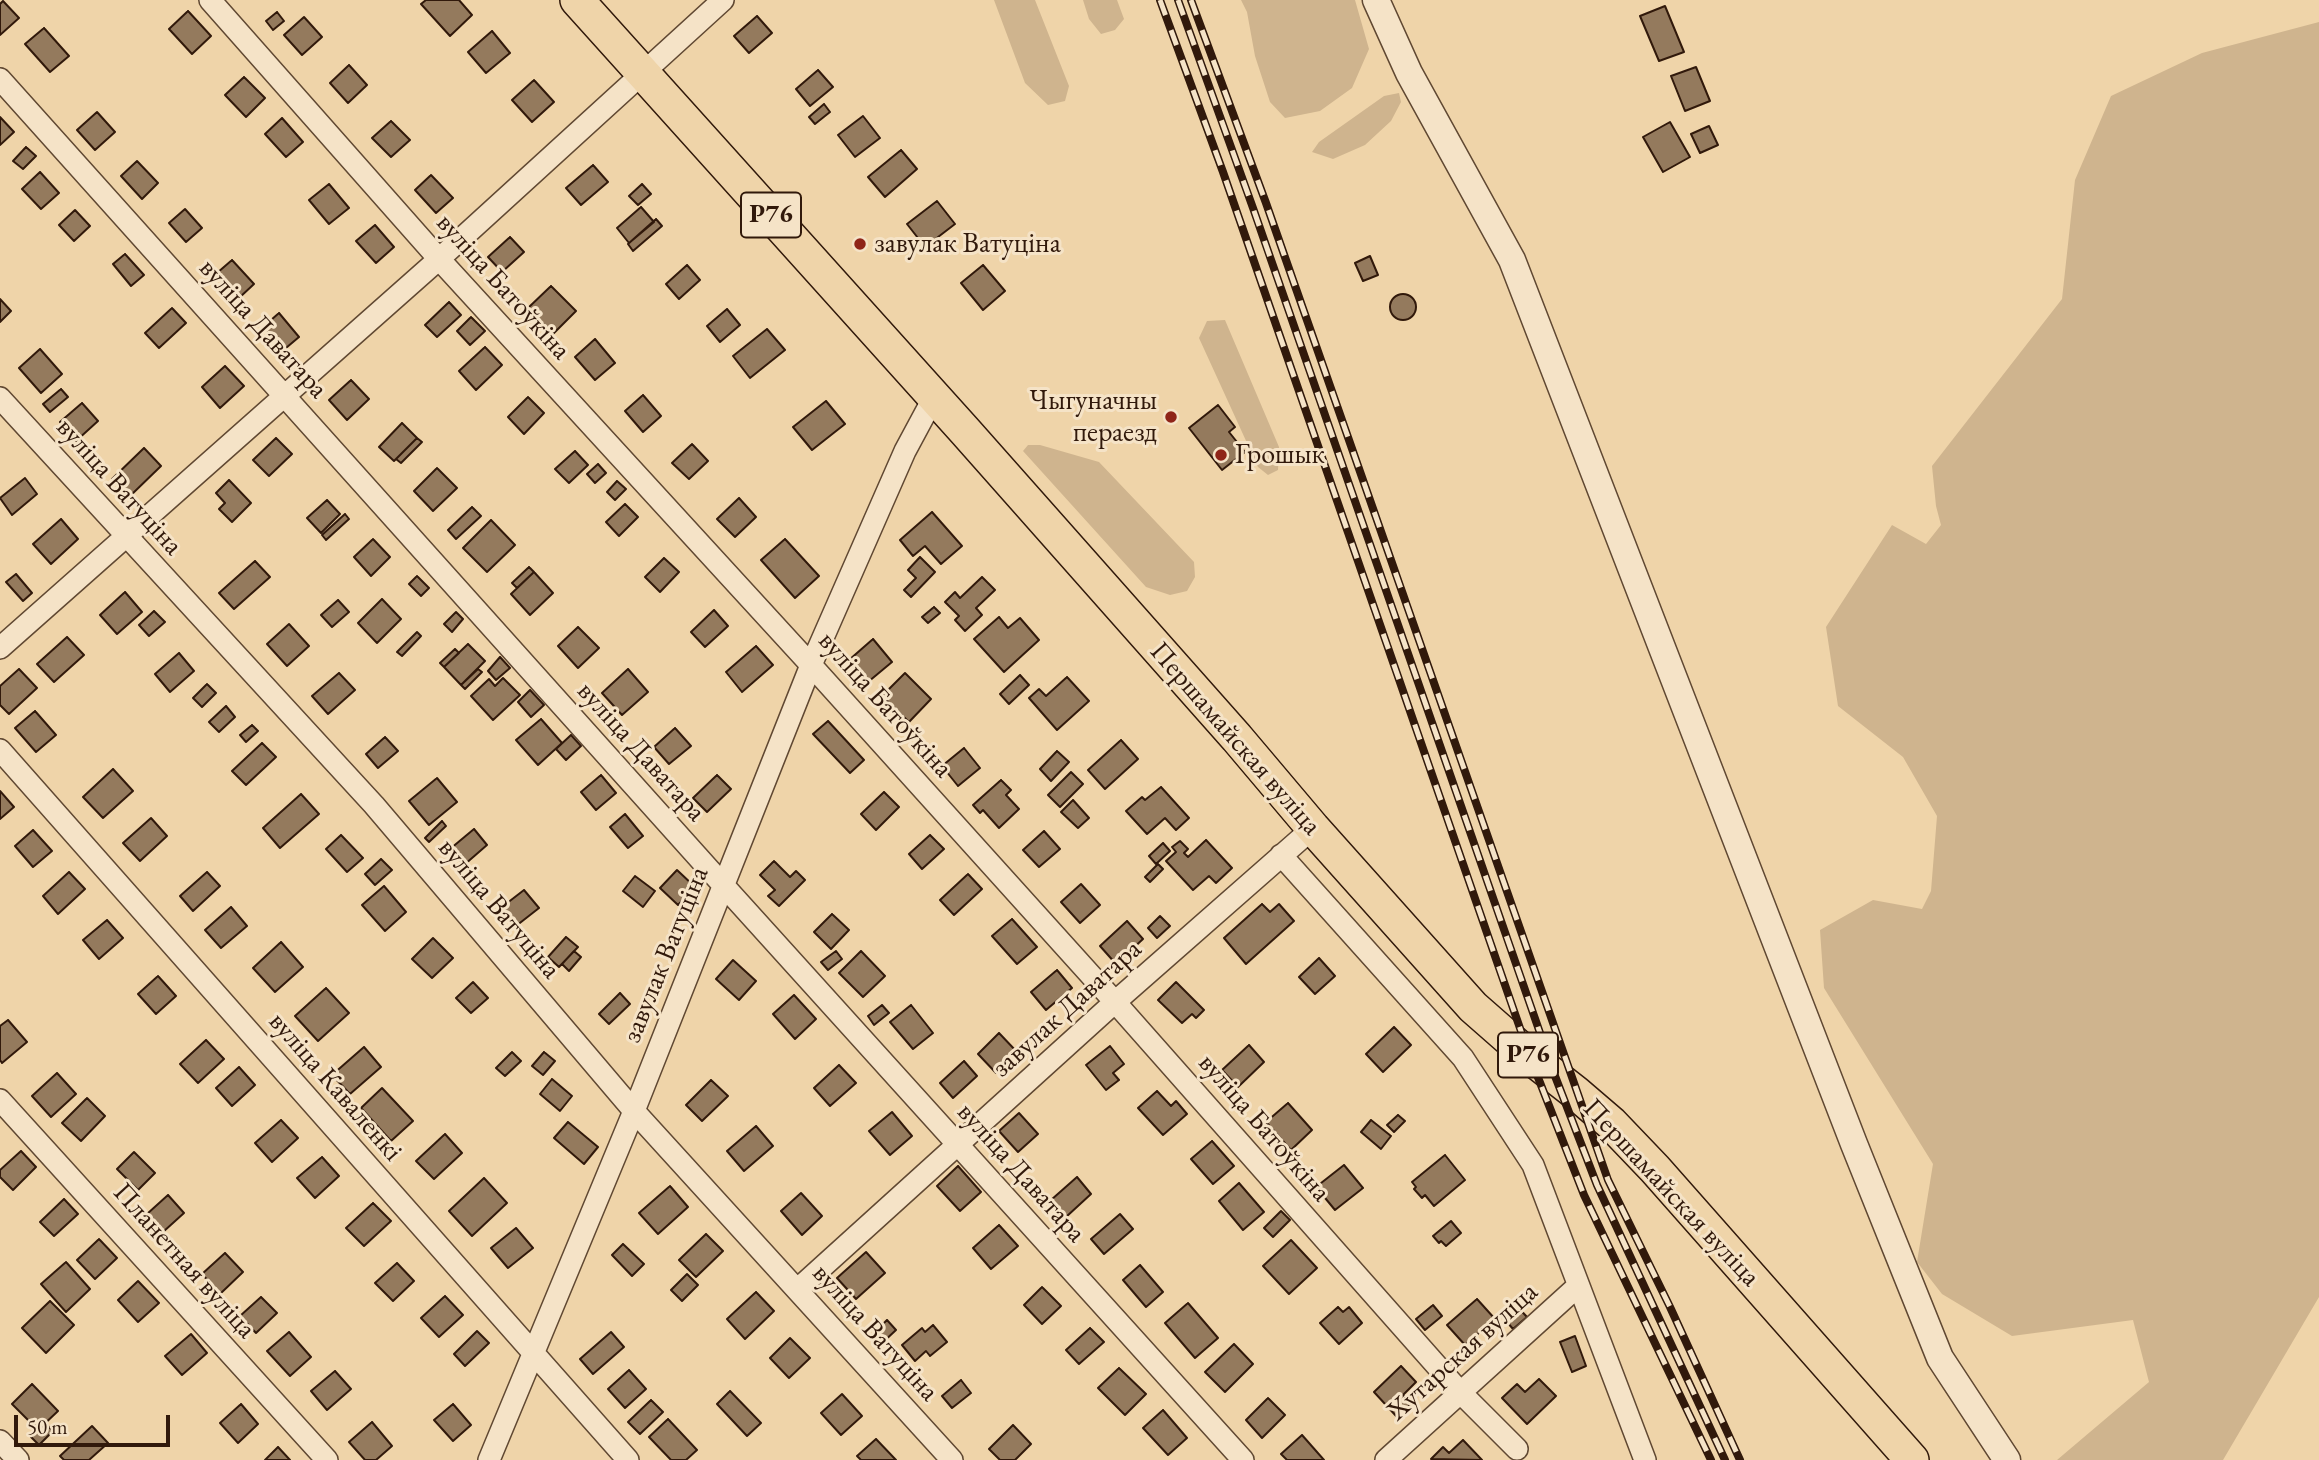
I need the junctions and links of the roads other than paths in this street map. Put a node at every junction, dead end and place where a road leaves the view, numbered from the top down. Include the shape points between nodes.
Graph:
1 (210, 0) edge
2 (577, 0) edge
3 (723, 0) edge
4 (1376, 0) edge
5 (643, 74) junction
6 (0, 79) edge
7 (439, 259) junction
8 (284, 394) junction
9 (934, 397) junction
10 (0, 398) edge
11 (125, 536) junction
12 (0, 648) edge
13 (811, 665) junction
14 (0, 750) edge
15 (1313, 828) junction
16 (1281, 855) junction
17 (724, 886) junction
18 (1115, 1002) junction
19 (0, 1100) edge
20 (634, 1111) junction
21 (958, 1144) junction
22 (1578, 1286) junction
23 (798, 1289) junction
24 (534, 1355) junction
25 (1460, 1392) junction
26 (0, 1441) edge
27 (1517, 1449) dead end
28 (18, 1460) edge
29 (327, 1460) edge
30 (489, 1460) edge
31 (628, 1460) edge
32 (952, 1460) edge
33 (1243, 1460) edge
34 (1386, 1460) edge
35 (1646, 1460) edge
36 (1912, 1460) edge
37 (2007, 1460) edge

1 - 7 street, вуліца Батоўкіна
2 - 5 main road, Першамайская вуліца / Р76
3 - 5 street
4 - 37 street via 1409,73 1512,260 1940,1358
5 - 7 street
5 - 9 main road, Першамайская вуліца / Р76
6 - 8 street, вуліца Даватара
7 - 8 street
7 - 13 street, вуліца Батоўкіна
8 - 11 street
8 - 17 street, вуліца Даватара
9 - 13 street, завулак Ватуціна
9 - 15 main road, Першамайская вуліца / Р76
10 - 11 street, вуліца Ватуціна
11 - 12 street
11 - 20 street, вуліца Ватуціна via 374,805
13 - 17 street, завулак Ватуціна
13 - 18 street, вуліца Батоўкіна
14 - 24 street, вуліца Каваленкі
15 - 16 street, завулак Даватара
15 - 36 main road, Першамайская вуліца / Р76 via 1472,1007 1576,1093 1655,1168
16 - 18 street, завулак Даватара
16 - 22 street via 1464,1058 1533,1165
17 - 20 street, завулак Ватуціна
17 - 21 street, вуліца Даватара
18 - 21 street, завулак Даватара
18 - 25 street, вуліца Батоўкіна
19 - 29 street, Планетная вуліца
20 - 23 street, вуліца Ватуціна
20 - 24 street, завулак Ватуціна
21 - 23 street, завулак Даватара
21 - 33 street, вуліца Даватара
22 - 25 street, Хутарская вуліца
22 - 35 street
23 - 32 street, вуліца Ватуціна
24 - 30 street, завулак Ватуціна
24 - 31 street, вуліца Каваленкі
25 - 27 street, вуліца Батоўкіна
25 - 34 street, Хутарская вуліца
26 - 28 street

